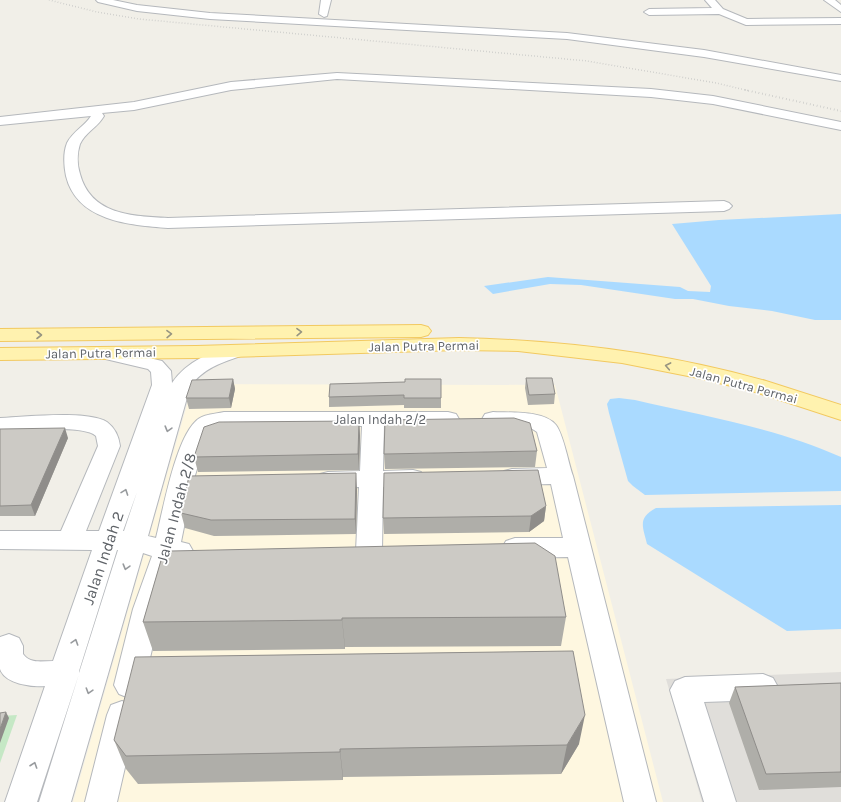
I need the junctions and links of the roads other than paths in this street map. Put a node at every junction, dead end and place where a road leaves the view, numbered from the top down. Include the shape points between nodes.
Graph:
1 (101, 0) edge
2 (326, 0) edge
3 (710, 0) edge
4 (829, 0) edge
5 (720, 11) junction
6 (841, 11) edge
7 (648, 12) dead end
8 (794, 12) dead end
9 (324, 14) dead end
10 (841, 21) edge
11 (841, 78) edge
12 (88, 111) junction
13 (0, 121) edge
14 (841, 126) edge
15 (724, 206) dead end
16 (0, 335) edge
17 (237, 351) junction
18 (104, 353) junction
19 (0, 354) edge
20 (841, 398) edge
21 (841, 413) edge
22 (373, 420) junction
23 (0, 425) edge
24 (203, 426) joint
25 (561, 476) junction
26 (489, 477) edge
27 (434, 478) edge
28 (370, 479) junction
29 (307, 480) edge
30 (0, 540) edge
31 (70, 540) junction
32 (108, 541) junction
33 (134, 541) junction
34 (578, 547) junction
35 (493, 549) edge
36 (166, 551) junction
37 (205, 551) edge
38 (370, 551) edge
39 (9, 646) dead end
40 (65, 673) junction
41 (786, 686) edge
42 (21, 802) edge
43 (55, 802) edge
44 (101, 802) edge
45 (640, 802) edge
46 (720, 802) edge

1 - 11 street via 137,8 195,14 567,36 747,60
2 - 9 street
3 - 5 street
4 - 6 street
5 - 7 street
5 - 10 street via 750,22
6 - 8 street
12 - 13 street
12 - 14 street via 134,106 231,86 312,77 360,76 651,93 713,100
12 - 15 street via 98,116 74,143 71,157 73,181 89,204 109,214 138,221 168,223
16 -> 20 main road, Jalan Putra Permai via 442,330 556,335 699,358 781,378
17 - 18 main road, Jalan Putra Permai
21 -> 17 main road, Jalan Putra Permai via 758,386 698,372 622,357 556,348 459,344
17 -> 33 street, Jalan Indah 2 via 196,367 180,387
18 - 19 main road, Jalan Putra Permai
32 -> 18 street, Jalan Indah 2 via 162,385 160,371 155,365
22 - 24 street, Jalan Indah 2/2 via 224,418
22 - 25 street, Jalan Indah 2/2 via 524,420 542,424 550,437
22 - 28 street
23 - 31 street via 80,424 96,426 108,436 109,446
24 - 36 street, Jalan Indah 2/8 via 195,439 193,482
25 - 26 street
25 - 34 street
27 - 28 street
28 - 29 street
28 - 38 street
30 - 31 street
31 - 32 street
32 - 33 street
40 -> 32 street, Jalan Indah 2
33 - 36 street
33 -> 43 street, Jalan Indah 2
34 - 35 street
34 - 45 street
36 - 37 street
36 - 44 street, Jalan Indah 2/8 via 147,609
39 - 40 street via 8,657 18,669 32,674
42 -> 40 street, Jalan Indah 2
41 - 46 street via 685,690

